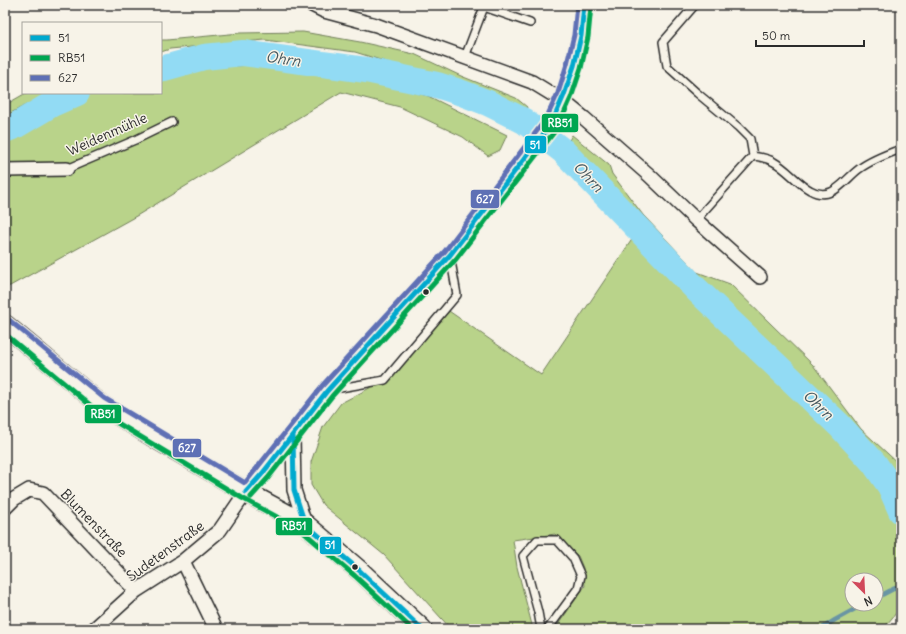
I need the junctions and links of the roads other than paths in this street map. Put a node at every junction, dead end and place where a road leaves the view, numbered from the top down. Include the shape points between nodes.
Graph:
1 (312, 5) edge
2 (584, 5) edge
3 (695, 5) edge
4 (530, 23) dead end
5 (465, 57) junction
6 (563, 101) junction
7 (172, 122) dead end
8 (901, 150) edge
9 (753, 156) junction
10 (67, 169) joint
11 (5, 170) edge
12 (696, 220) junction
13 (450, 255) junction
14 (760, 277) dead end
15 (5, 325) edge
16 (327, 390) junction
17 (293, 435) junction
18 (246, 492) junction
19 (5, 508) edge
20 (305, 524) junction
21 (183, 561) junction
22 (136, 591) junction
23 (94, 629) edge
24 (216, 629) edge
25 (422, 629) edge
26 (540, 629) edge
27 (548, 629) edge

1 - 5 street
2 - 6 street, Sudetenstraße via 578,53
3 - 9 lane via 663,42 667,66 750,139
4 - 5 lane via 484,7
5 - 6 street via 532,82
6 - 12 street via 649,175
6 - 13 street, Sudetenstraße via 552,123
7 - 10 lane, Weidenmühle
8 - 9 lane via 860,169 839,188 826,194 816,194 806,188 773,161
9 - 12 lane
10 - 11 street, Weidenmühle
12 - 14 street
13 - 16 street, Sudetenstraße
13 - 16 lane via 457,295 385,380
15 - 18 street via 100,404
16 - 17 street, Sudetenstraße
17 - 18 street, Sudetenstraße
17 - 20 street via 294,490
18 - 20 street
18 - 21 street, Sudetenstraße via 220,530
19 - 22 street, Blumenstraße via 29,490 44,493
20 - 25 street
21 - 22 street, Sudetenstraße
21 - 24 street
22 - 23 street, Sudetenstraße
26 - 27 lane via 523,556 537,540 557,540 573,558 581,576 578,588

